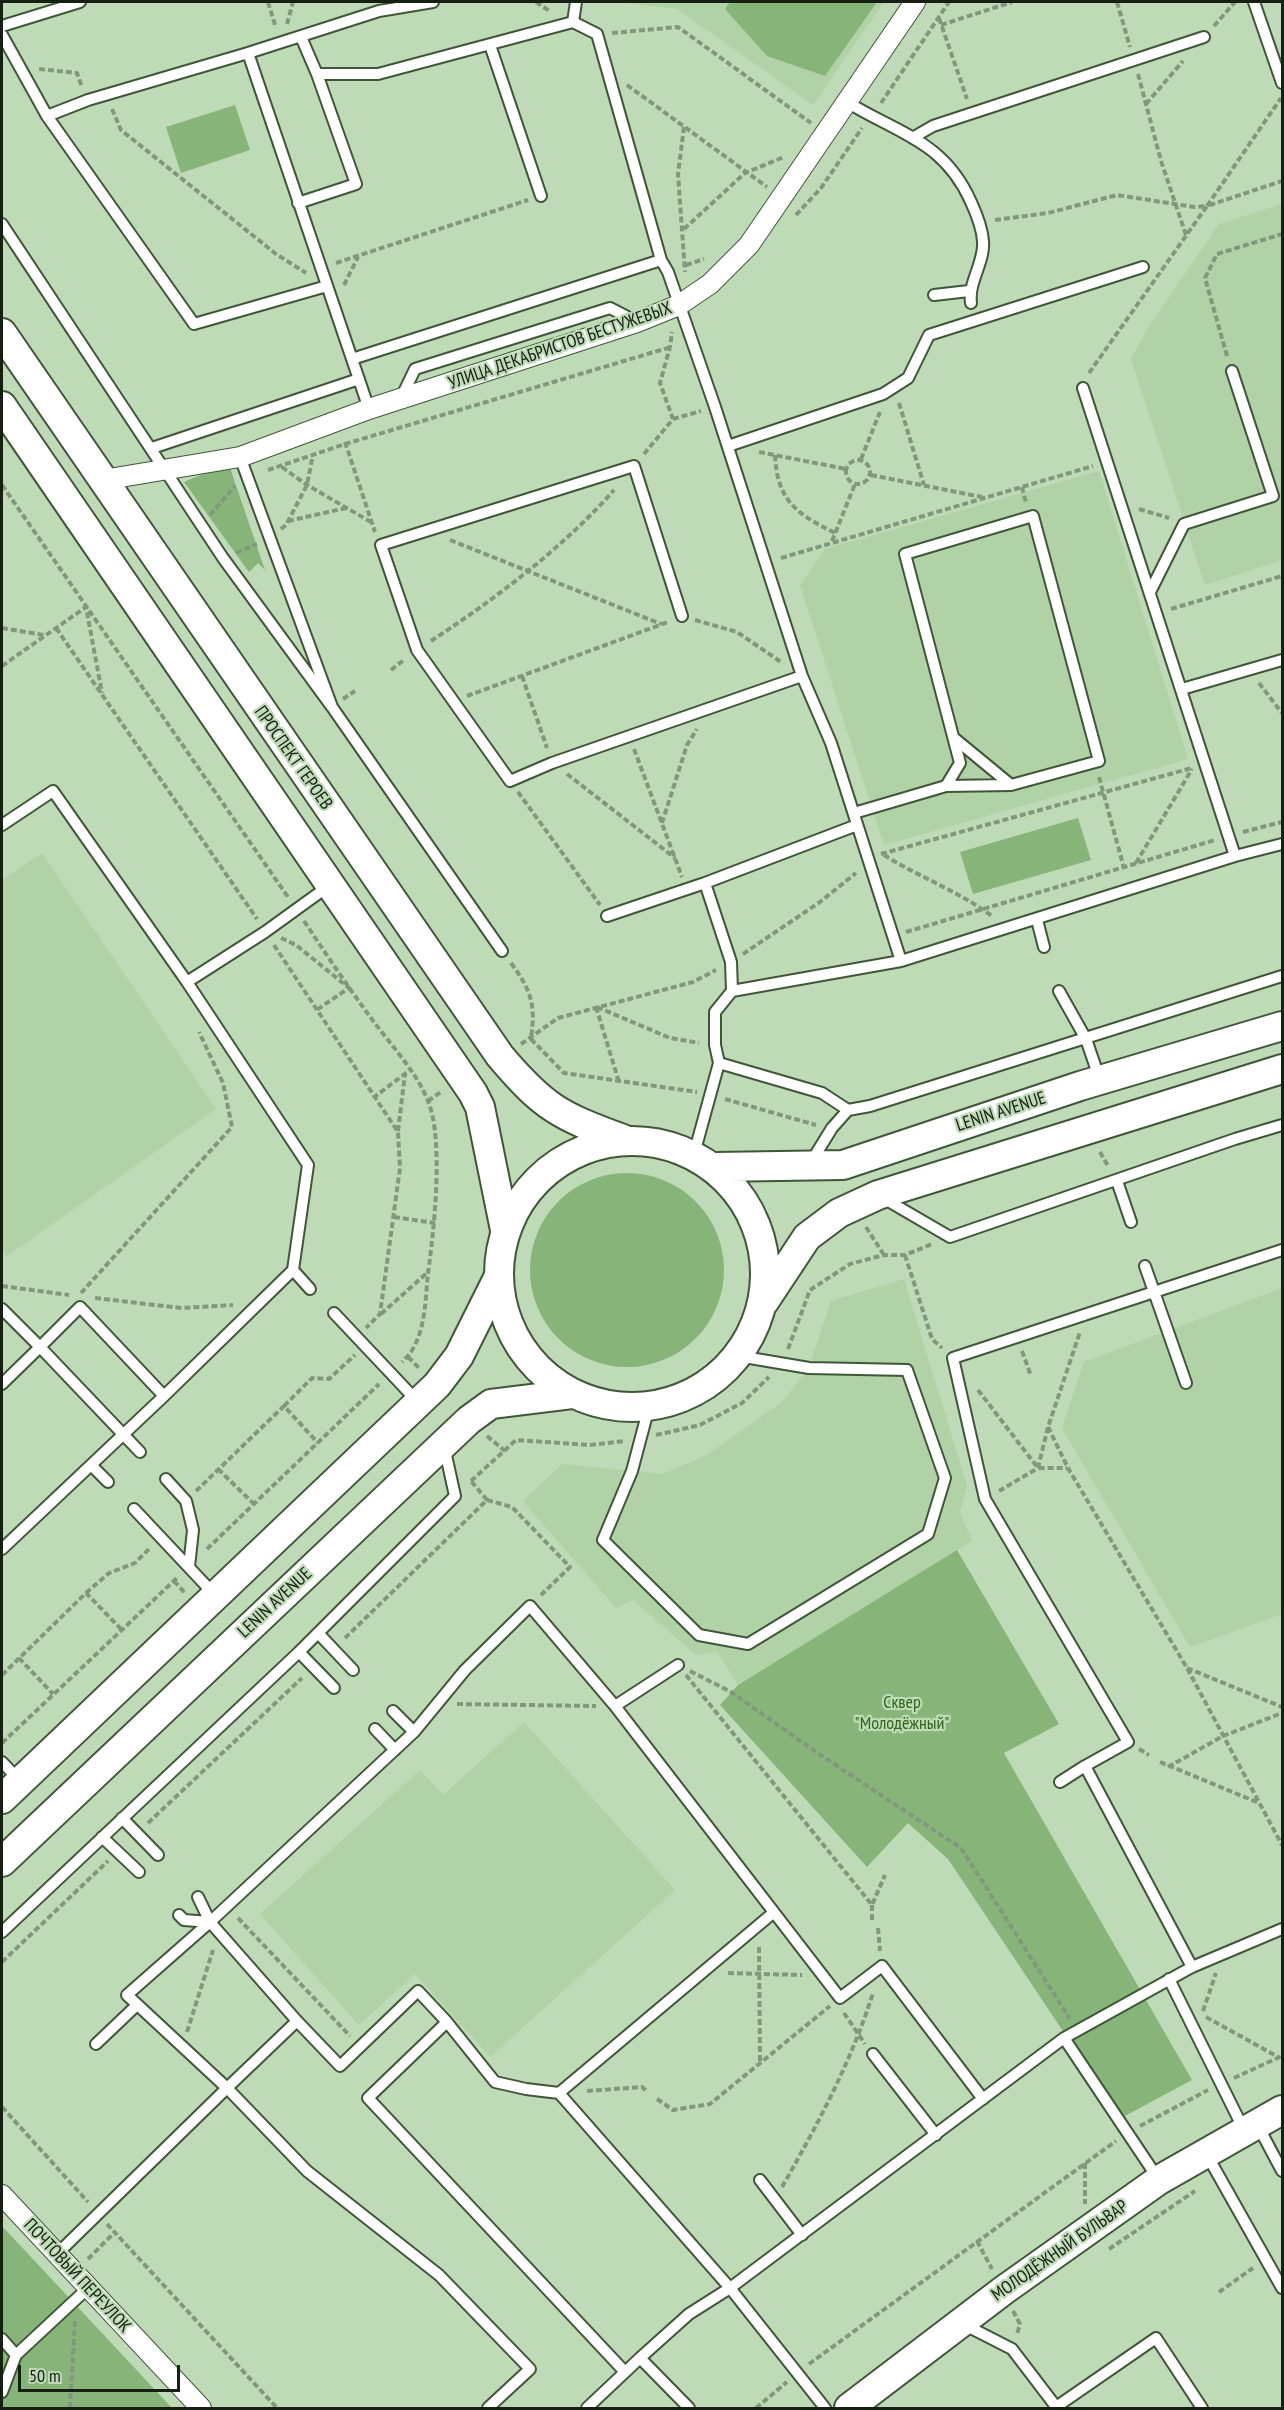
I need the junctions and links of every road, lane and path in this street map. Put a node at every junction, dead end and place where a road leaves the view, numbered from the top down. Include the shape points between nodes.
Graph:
1 (80, 2) edge
2 (268, 2) edge
3 (433, 2) edge
4 (576, 2) edge
5 (915, 2) edge
6 (949, 2) edge
7 (1012, 2) edge
8 (1117, 2) edge
9 (1254, 2) edge
10 (939, 17) junction
11 (573, 22) junction
12 (941, 25) junction
13 (2, 26) edge
14 (597, 34) junction
15 (2, 35) edge
16 (301, 37) junction
17 (1204, 37) dead end
18 (281, 43) junction
19 (490, 45) junction
20 (248, 53) junction
21 (1135, 60) junction
22 (18, 66) junction
23 (609, 71) junction
24 (317, 74) junction
25 (1282, 83) edge
26 (106, 95) junction
27 (1282, 95) edge
28 (88, 100) junction
29 (847, 102) junction
30 (972, 113) junction
31 (47, 116) junction
32 (870, 116) junction
33 (815, 125) dead end
34 (684, 127) junction
35 (914, 137) junction
36 (793, 153) dead end
37 (745, 173) junction
38 (1282, 181) edge
39 (770, 189) dead end
40 (541, 196) joint
41 (298, 203) junction
42 (1174, 204) junction
43 (1207, 206) junction
44 (790, 222) dead end
45 (980, 222) junction
46 (2, 224) edge
47 (684, 230) junction
48 (1282, 234) edge
49 (1187, 238) junction
50 (359, 256) junction
51 (661, 260) junction
52 (687, 265) dead end
53 (1143, 267) dead end
54 (321, 268) junction
55 (327, 286) junction
56 (969, 291) junction
57 (934, 295) dead end
58 (971, 303) dead end
59 (333, 306) junction
60 (679, 306) junction
61 (2, 333) edge
62 (671, 333) dead end
63 (693, 340) junction
64 (670, 347) junction
65 (352, 359) junction
66 (1232, 371) joint
67 (359, 379) junction
68 (894, 387) junction
69 (1083, 388) joint
70 (883, 394) junction
71 (2, 406) edge
72 (369, 409) junction
73 (340, 420) junction
74 (747, 440) junction
75 (345, 444) junction
76 (728, 446) junction
77 (152, 448) junction
78 (245, 455) junction
79 (313, 455) junction
80 (775, 455) junction
81 (861, 459) junction
82 (1107, 462) junction
83 (282, 466) junction
84 (634, 466) junction
85 (846, 469) junction
86 (165, 470) junction
87 (871, 475) junction
88 (248, 477) junction
89 (103, 480) junction
90 (855, 484) junction
91 (2, 485) edge
92 (307, 485) junction
93 (924, 485) junction
94 (984, 498) junction
95 (1121, 504) junction
96 (347, 508) junction
97 (288, 522) junction
98 (371, 522) junction
99 (201, 524) junction
100 (1184, 524) junction
101 (426, 531) junction
102 (835, 533) junction
103 (269, 537) junction
104 (831, 542) junction
105 (381, 544) junction
106 (223, 558) junction
107 (765, 562) junction
108 (525, 571) junction
109 (1282, 576) edge
110 (1150, 592) junction
111 (86, 607) junction
112 (1157, 614) junction
113 (682, 616) junction
114 (662, 624) junction
115 (2, 628) edge
116 (56, 628) junction
117 (44, 635) junction
118 (417, 650) junction
119 (1282, 660) edge
120 (2, 666) edge
121 (391, 670) dead end
122 (1250, 670) junction
123 (522, 675) junction
124 (802, 676) junction
125 (1182, 689) junction
126 (102, 695) junction
127 (453, 701) junction
128 (332, 707) junction
129 (712, 708) junction
130 (1282, 713) edge
131 (630, 737) junction
132 (954, 738) junction
133 (1095, 762) junction
134 (552, 764) junction
135 (1198, 766) junction
136 (510, 781) junction
137 (1011, 785) junction
138 (946, 786) junction
139 (1102, 792) junction
140 (854, 813) junction
141 (1282, 822) edge
142 (662, 824) junction
143 (2, 825) edge
144 (857, 825) junction
145 (1228, 836) junction
146 (863, 843) junction
147 (1282, 844) edge
148 (882, 854) junction
149 (1235, 856) junction
150 (675, 858) junction
151 (869, 863) junction
152 (1135, 864) junction
153 (1123, 868) junction
154 (705, 883) junction
155 (330, 885) junction
156 (687, 889) junction
157 (1135, 889) junction
158 (983, 909) junction
159 (297, 910) junction
160 (607, 916) joint
161 (1037, 920) junction
162 (1010, 928) junction
163 (266, 932) junction
164 (892, 936) junction
165 (1044, 947) dead end
166 (502, 951) joint
167 (901, 961) junction
168 (731, 962) junction
169 (1282, 976) edge
170 (187, 982) junction
171 (349, 988) junction
172 (732, 991) junction
173 (1059, 991) dead end
174 (596, 1006) junction
175 (315, 1011) junction
176 (1282, 1026) edge
177 (198, 1027) dead end
178 (531, 1039) junction
179 (1086, 1040) junction
180 (715, 1046) junction
181 (718, 1064) junction
182 (1282, 1069) edge
183 (410, 1070) junction
184 (405, 1074) junction
185 (1100, 1080) junction
186 (619, 1082) junction
187 (712, 1095) junction
188 (373, 1098) junction
189 (848, 1110) junction
190 (1282, 1125) edge
191 (832, 1128) junction
192 (398, 1132) junction
193 (623, 1139) junction
194 (705, 1161) junction
195 (809, 1166) junction
196 (1117, 1181) junction
197 (878, 1195) junction
198 (393, 1217) junction
199 (1131, 1222) dead end
200 (435, 1223) junction
201 (505, 1230) junction
202 (950, 1237) junction
203 (1282, 1250) edge
204 (905, 1255) junction
205 (1145, 1266) dead end
206 (293, 1270) junction
207 (429, 1272) junction
208 (498, 1278) junction
209 (2, 1286) edge
210 (310, 1289) dead end
211 (1153, 1291) junction
212 (79, 1296) junction
213 (764, 1302) junction
214 (258, 1304) junction
215 (2, 1309) edge
216 (334, 1313) dead end
217 (1086, 1313) junction
218 (380, 1314) junction
219 (357, 1336) junction
220 (1017, 1336) junction
221 (366, 1346) junction
222 (40, 1347) junction
223 (738, 1356) junction
224 (953, 1358) junction
225 (782, 1365) junction
226 (391, 1372) junction
227 (1031, 1376) dead end
228 (1186, 1383) dead end
229 (2, 1384) edge
230 (572, 1394) junction
231 (164, 1396) junction
232 (419, 1403) junction
233 (284, 1406) junction
234 (648, 1407) junction
235 (1048, 1427) junction
236 (123, 1434) junction
237 (639, 1440) junction
238 (318, 1443) junction
239 (444, 1444) junction
240 (140, 1452) dead end
241 (91, 1465) junction
242 (1038, 1468) junction
243 (1068, 1468) junction
244 (218, 1469) junction
245 (166, 1479) dead end
246 (108, 1482) dead end
247 (986, 1499) junction
248 (487, 1500) junction
249 (186, 1501) junction
250 (254, 1505) junction
251 (134, 1509) dead end
252 (161, 1537) junction
253 (2, 1549) edge
254 (189, 1567) junction
255 (86, 1593) junction
256 (216, 1596) junction
257 (530, 1606) junction
258 (122, 1630) junction
259 (318, 1633) junction
260 (333, 1649) junction
261 (299, 1652) junction
262 (19, 1658) junction
263 (678, 1665) junction
264 (314, 1667) junction
265 (1187, 1668) junction
266 (353, 1670) dead end
267 (2, 1675) edge
268 (334, 1688) dead end
269 (53, 1694) junction
270 (439, 1705) junction
271 (615, 1707) junction
272 (1282, 1707) edge
273 (393, 1711) dead end
274 (1282, 1713) edge
275 (375, 1729) dead end
276 (414, 1732) junction
277 (1223, 1736) junction
278 (2, 1743) edge
279 (395, 1749) junction
280 (1160, 1762) dead end
281 (1085, 1766) junction
282 (1168, 1767) junction
283 (8, 1781) edge
284 (1059, 1782) dead end
285 (1260, 1803) junction
286 (122, 1818) junction
287 (137, 1834) junction
288 (102, 1837) junction
289 (1282, 1845) edge
290 (119, 1851) junction
291 (158, 1855) dead end
292 (2, 1862) edge
293 (139, 1872) dead end
294 (885, 1875) dead end
295 (198, 1897) dead end
296 (872, 1905) junction
297 (227, 1906) junction
298 (773, 1912) junction
299 (179, 1915) dead end
300 (872, 1920) dead end
301 (210, 1923) junction
302 (758, 1925) junction
303 (878, 1928) dead end
304 (1282, 1929) edge
305 (2, 1932) edge
306 (1222, 1955) junction
307 (2, 1962) edge
308 (882, 1966) junction
309 (1192, 1967) junction
310 (703, 1972) junction
311 (759, 1974) junction
312 (822, 1975) junction
313 (1169, 1979) junction
314 (840, 1998) junction
315 (137, 2005) junction
316 (1202, 2015) junction
317 (297, 2021) junction
318 (447, 2022) junction
319 (1077, 2031) junction
320 (1196, 2033) junction
321 (859, 2037) junction
322 (1064, 2038) junction
323 (96, 2044) dead end
324 (182, 2046) junction
325 (360, 2047) junction
326 (873, 2054) joint
327 (1281, 2057) edge
328 (760, 2063) junction
329 (1221, 2084) junction
330 (227, 2088) junction
331 (648, 2092) dead end
332 (559, 2093) junction
333 (657, 2099) dead end
334 (982, 2099) junction
335 (2, 2107) edge
336 (1282, 2110) edge
337 (1250, 2127) junction
338 (1128, 2133) junction
339 (936, 2135) junction
340 (1085, 2162) junction
341 (1212, 2164) junction
342 (1282, 2171) edge
343 (760, 2181) dead end
344 (1159, 2181) junction
345 (2, 2195) edge
346 (775, 2200) junction
347 (98, 2214) junction
348 (115, 2232) junction
349 (802, 2235) junction
350 (1094, 2243) junction
351 (57, 2254) junction
352 (1266, 2260) junction
353 (74, 2272) junction
354 (88, 2288) junction
355 (730, 2288) junction
356 (1282, 2288) edge
357 (1219, 2292) dead end
358 (1024, 2306) dead end
359 (1014, 2313) dead end
360 (84, 2317) dead end
361 (960, 2322) junction
362 (2, 2339) edge
363 (16, 2355) junction
364 (640, 2358) junction
365 (625, 2372) junction
366 (798, 2372) junction
367 (2, 2392) edge
368 (1057, 2408) edge
369 (70, 2409) edge
370 (201, 2409) edge
371 (277, 2409) edge
372 (488, 2409) edge
373 (586, 2409) edge
374 (689, 2409) edge
375 (756, 2409) edge
376 (825, 2409) edge
377 (849, 2409) edge
378 (1202, 2409) edge

1 - 13 lane
2 - 18 path
3 - 16 lane via 379,11
4 - 11 lane
5 - 29 street, УЛИЦА ДЕКАБРИСТОВ БЕСТУЖЕВЫХ
6 - 10 path
7 - 12 path
8 - 21 path
9 - 25 lane
10 - 12 path
10 - 32 path
11 - 14 lane
11 - 19 lane
12 - 30 path
14 - 23 lane
14 - 33 path via 678,27
15 - 22 lane
16 - 18 lane
16 - 24 lane
17 - 21 lane
18 - 20 lane
19 - 24 lane via 378,74
19 - 40 lane
20 - 26 lane
20 - 41 lane
21 - 30 lane
21 - 42 path
22 - 28 path via 77,73
22 - 31 lane
23 - 34 path
23 - 51 lane
24 - 41 lane via 356,184
26 - 28 lane
26 - 55 path via 121,130 276,254
27 - 43 path
28 - 31 lane
29 - 32 lane
29 - 60 street, УЛИЦА ДЕКАБРИСТОВ БЕСТУЖЕВЫХ via 749,245 710,284
30 - 35 lane
31 - 55 lane via 194,324
32 - 35 lane
32 - 44 path via 821,188
34 - 37 path
34 - 47 path via 678,174
35 - 45 lane via 947,162 962,182
36 - 37 path
37 - 39 path
37 - 47 path
38 - 43 path
40 - 50 path
41 - 54 lane
42 - 43 path
42 - 45 path via 1117,195 1048,213
42 - 49 path
43 - 49 path
45 - 56 lane via 984,244
46 - 77 lane
47 - 52 path
48 - 66 path via 1217,254 1205,278
49 - 69 path via 1089,373
50 - 54 path
50 - 59 path
51 - 60 lane
51 - 65 lane
53 - 68 lane via 929,335 908,378
54 - 55 lane
55 - 59 lane
56 - 57 lane
56 - 58 lane
59 - 65 lane
60 - 63 lane
60 - 72 street, УЛИЦА ДЕКАБРИСТОВ БЕСТУЖЕВЫХ
61 - 89 main road, ПРОСПЕКТ ГЕРОЕВ
62 - 64 path
63 - 64 path
63 - 76 lane
64 - 75 path
64 - 84 path via 660,383 673,419
65 - 67 lane
66 - 100 lane via 1273,496
67 - 72 lane
67 - 77 lane
68 - 70 lane
68 - 93 path
69 - 82 lane
70 - 74 lane
70 - 81 path via 881,410
71 - 155 main road
72 - 73 street, УЛИЦА ДЕКАБРИСТОВ БЕСТУЖЕВЫХ
73 - 75 path
73 - 78 street, УЛИЦА ДЕКАБРИСТОВ БЕСТУЖЕВЫХ
73 - 79 path
74 - 76 lane
74 - 80 path via 758,452
75 - 79 path
75 - 98 path
76 - 107 lane
77 - 86 lane
78 - 83 path
78 - 86 street, УЛИЦА ДЕКАБРИСТОВ БЕСТУЖЕВЫХ
78 - 88 lane
79 - 83 path
79 - 92 path
80 - 85 path
80 - 102 path via 778,482 790,503 811,521
81 - 85 path via 852,461
81 - 87 path via 869,465
82 - 94 path
82 - 95 lane
83 - 88 path
83 - 92 path
84 - 101 lane
84 - 108 path via 592,515
84 - 113 lane
85 - 90 path
86 - 89 street, УЛИЦА ДЕКАБРИСТОВ БЕСТУЖЕВЫХ
86 - 99 lane
87 - 90 path via 865,482
87 - 93 path
88 - 99 path
88 - 103 lane
89 - 193 main road, ПРОСПЕКТ ГЕРОЕВ via 500,1056 528,1090 550,1108
90 - 102 path
91 - 111 path
92 - 96 path
92 - 97 path
93 - 94 path
94 - 104 path
95 - 100 path
95 - 110 lane
96 - 97 path
96 - 98 path
97 - 103 path
98 - 105 path
99 - 106 lane
100 - 110 lane
101 - 105 lane
101 - 108 path
102 - 104 path
103 - 106 path
103 - 128 lane
104 - 107 path
105 - 118 lane
106 - 128 lane
107 - 124 lane
108 - 114 path
108 - 118 path via 488,603
109 - 112 path
110 - 112 lane
111 - 116 path
111 - 126 path
111 - 159 path
112 - 125 lane
113 - 114 path
113 - 124 path via 737,632
114 - 123 path
115 - 117 path
116 - 117 path
116 - 126 path
117 - 120 path
118 - 121 path
118 - 127 lane
119 - 122 lane
122 - 125 lane
122 - 130 path
123 - 127 path
123 - 134 path
124 - 129 lane
124 - 140 lane via 831,743
125 - 135 lane
126 - 163 path
127 - 136 lane
128 - 166 lane
129 - 131 lane
129 - 142 path via 687,745
131 - 134 lane
131 - 142 path
132 - 133 lane via 905,554 1033,516 1099,761
132 - 137 lane
132 - 138 lane via 960,763
133 - 137 lane
133 - 139 path
134 - 136 lane
134 - 150 path
135 - 139 path
135 - 145 lane
135 - 152 path
136 - 160 path
137 - 138 lane
138 - 140 lane
139 - 148 path
139 - 153 path
140 - 144 lane
141 - 145 path
142 - 150 path
143 - 170 lane via 53,791
144 - 146 lane
144 - 154 lane
145 - 149 lane
145 - 152 path
146 - 148 path
146 - 151 lane
147 - 149 lane
148 - 151 path
148 - 158 path
149 - 157 lane
150 - 156 path
151 - 164 lane
151 - 168 path via 820,902
152 - 153 path
153 - 157 path
153 - 158 path
154 - 156 lane
154 - 168 lane
155 - 159 lane
155 - 201 main road via 473,1093 480,1107
156 - 160 lane
157 - 161 lane
158 - 162 path
158 - 164 path
159 - 163 lane
159 - 171 path
161 - 162 lane
161 - 165 lane
162 - 167 lane
163 - 170 lane
163 - 171 path via 296,945
163 - 175 path
164 - 167 lane
166 - 178 path via 526,983 535,1013
167 - 172 lane
168 - 172 lane
168 - 174 path via 693,982
169 - 179 lane
170 - 206 lane via 308,1165
171 - 175 path
171 - 183 path
172 - 180 lane via 715,1012
173 - 179 lane
174 - 178 path via 558,1018
174 - 180 path via 670,1038
174 - 186 path
175 - 188 path
176 - 185 main road, LENIN AVENUE
177 - 212 path via 223,1083 232,1127
178 - 186 path via 564,1073
179 - 185 lane
179 - 189 lane
180 - 181 lane
181 - 187 lane
181 - 189 lane via 822,1093
182 - 197 main road
183 - 184 path
183 - 200 path via 428,1101 433,1127
184 - 188 path
184 - 192 path
185 - 195 main road, LENIN AVENUE via 843,1165
186 - 187 path
187 - 191 path
187 - 194 lane
188 - 192 path
189 - 191 lane
190 - 196 lane
191 - 195 lane
192 - 198 path via 400,1168
193 - 194 main road via 659,1142
193 - 201 main road via 572,1153 531,1185
194 - 195 main road, LENIN AVENUE
194 - 213 main road via 748,1205 765,1252
196 - 199 lane
196 - 202 lane
197 - 202 lane
197 - 213 main road via 838,1213 807,1237
198 - 200 path
198 - 218 path
200 - 207 path
201 - 208 main road
202 - 204 path
203 - 211 lane
204 - 224 path via 932,1339
204 - 225 path via 850,1264 810,1290
205 - 211 lane
206 - 210 lane
206 - 214 lane
207 - 218 path
207 - 226 path via 422,1328 408,1357
208 - 230 main road via 508,1325 534,1365
208 - 232 main road via 459,1356
209 - 212 path
211 - 217 lane
211 - 228 lane
212 - 214 path via 181,1308
213 - 223 main road
214 - 231 lane
215 - 222 lane
216 - 219 lane
217 - 220 lane
217 - 235 path
218 - 219 path
219 - 221 lane
220 - 224 lane
220 - 227 path
221 - 226 lane
221 - 233 path via 329,1379 312,1378
222 - 229 lane
222 - 231 lane via 80,1307
222 - 236 lane
223 - 225 lane
223 - 234 main road via 713,1381 682,1398
224 - 242 path
224 - 247 lane
225 - 237 path via 742,1403 700,1425
225 - 237 lane via 907,1371 945,1478 928,1534 748,1644 699,1635 603,1540 632,1471
226 - 232 lane
226 - 238 path
230 - 234 main road via 610,1406
230 - 239 main road, LENIN AVENUE via 491,1404
231 - 236 lane
232 - 256 main road
233 - 238 path
233 - 244 path
234 - 237 lane
235 - 242 path
235 - 243 path
236 - 240 lane
236 - 241 lane
237 - 248 path via 590,1445 516,1440 471,1481
238 - 250 path
239 - 259 lane via 455,1496
239 - 292 main road, LENIN AVENUE
241 - 246 lane
241 - 253 lane
242 - 243 path
242 - 247 path
243 - 265 path
244 - 249 path
244 - 250 path
245 - 249 lane
247 - 281 lane via 1128,1742
248 - 257 path via 512,1507 570,1567
248 - 260 path
249 - 254 lane via 193,1530
250 - 254 path
251 - 252 lane
252 - 254 lane
252 - 255 path via 135,1563 109,1574
254 - 256 lane
254 - 258 path
255 - 258 path
255 - 262 path
256 - 283 main road
257 - 270 lane via 465,1670
257 - 271 lane
258 - 269 path
259 - 260 lane
259 - 261 lane
260 - 266 lane
261 - 264 lane
261 - 286 lane
262 - 267 path
262 - 269 path
263 - 271 lane
263 - 296 path
263 - 319 path via 731,1692 961,1848
264 - 268 lane
264 - 287 path
265 - 272 path
265 - 277 path
269 - 278 path
270 - 271 path
270 - 276 lane
271 - 298 lane
273 - 276 lane
274 - 277 path
275 - 279 lane
276 - 279 lane
277 - 282 path
277 - 285 path
279 - 297 lane
280 - 282 path
281 - 284 lane
281 - 309 lane
282 - 285 path
285 - 289 path
286 - 287 lane
286 - 288 lane
287 - 291 lane
288 - 290 lane
288 - 305 lane
290 - 293 lane
290 - 307 path
294 - 296 path
295 - 301 lane
296 - 300 path
297 - 301 lane
297 - 325 path
298 - 302 lane
298 - 312 lane
299 - 301 lane via 184,1920
301 - 315 lane via 127,1995
301 - 317 lane
301 - 324 path via 214,1954
302 - 310 lane
302 - 311 path
303 - 308 path
304 - 306 lane
306 - 309 lane
306 - 316 path
308 - 314 lane
308 - 321 path
308 - 334 lane
309 - 313 lane
310 - 311 path
310 - 332 lane
311 - 312 path
311 - 328 path
312 - 314 lane
313 - 319 lane
313 - 320 lane
314 - 321 path
314 - 328 path
315 - 323 lane
315 - 324 lane
316 - 320 path
316 - 327 path
317 - 325 lane via 340,2066
317 - 330 lane
318 - 325 lane via 418,1991
318 - 332 lane via 495,2082
318 - 365 lane via 368,2098
319 - 322 lane
320 - 329 lane
321 - 326 path
321 - 346 path via 824,2115
322 - 334 lane
322 - 338 lane
324 - 330 lane
326 - 339 lane
327 - 329 path
328 - 333 path via 710,2104 673,2110
329 - 337 lane
329 - 338 path
330 - 347 lane
330 - 372 lane via 307,2171 439,2276 530,2369
331 - 332 path via 642,2088
332 - 355 lane
334 - 339 lane
335 - 347 path
336 - 337 main road, МОЛОДЁЖНЫЙ БУЛЬВАР
337 - 341 main road, МОЛОДЁЖНЫЙ БУЛЬВАР
337 - 342 lane
338 - 340 path
338 - 344 lane
339 - 349 lane
340 - 350 path
340 - 366 path
341 - 344 main road, МОЛОДЁЖНЫЙ БУЛЬВАР
341 - 350 path
341 - 352 lane
343 - 346 lane
344 - 350 main road, МОЛОДЁЖНЫЙ БУЛЬВАР
345 - 351 street, ПОЧТОВЫЙ ПЕРЕУЛОК
346 - 349 lane
347 - 348 path
347 - 351 lane
348 - 353 path
348 - 371 path
349 - 355 lane
350 - 361 main road, МОЛОДЁЖНЫЙ БУЛЬВАР
351 - 353 street, ПОЧТОВЫЙ ПЕРЕУЛОК
352 - 356 lane
352 - 357 path
353 - 354 street, ПОЧТОВЫЙ ПЕРЕУЛОК
354 - 363 lane
354 - 370 street, ПОЧТОВЫЙ ПЕРЕУЛОК
355 - 364 lane via 688,2314
355 - 366 lane
358 - 359 path
360 - 369 path via 75,2320
361 - 368 lane via 1012,2349
361 - 377 main road, МОЛОДЁЖНЫЙ БУЛЬВАР
362 - 363 lane
363 - 367 lane
364 - 365 lane
364 - 374 lane
365 - 373 lane
366 - 375 path
366 - 376 lane
368 - 378 lane via 1156,2338

